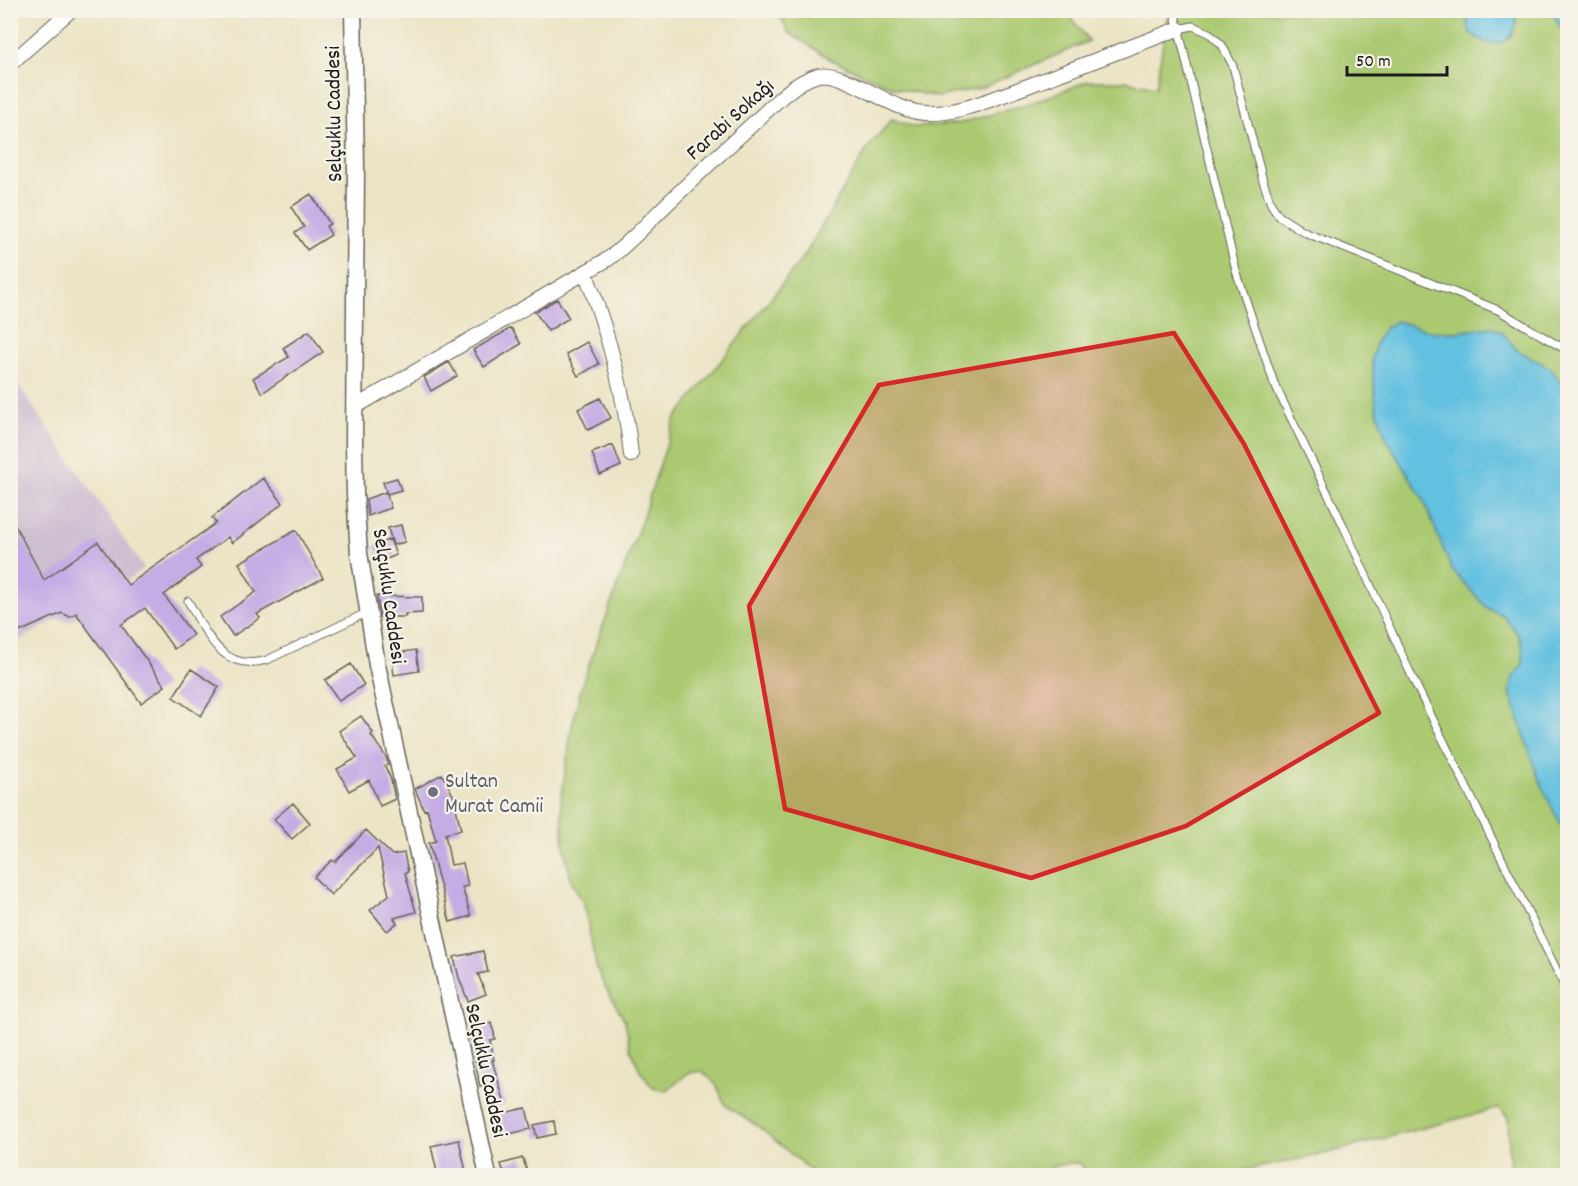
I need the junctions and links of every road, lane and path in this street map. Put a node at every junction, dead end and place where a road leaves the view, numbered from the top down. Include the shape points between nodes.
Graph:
1 (71, 10) edge
2 (353, 10) edge
3 (1174, 10) edge
4 (1178, 29) junction
5 (10, 64) edge
6 (586, 274) junction
7 (1568, 351) edge
8 (355, 407) junction
9 (631, 455) dead end
10 (188, 602) dead end
11 (368, 612) junction
12 (1568, 993) edge
13 (488, 1176) edge

1 - 5 street
2 - 8 street, Selçuklu Caddesi
3 - 4 lane
4 - 6 street, Farabi Sokağı via 997,97 944,112 906,110 852,83 831,75 817,75 782,98 618,253
4 - 7 lane via 1193,26 1222,45 1233,66 1263,181 1280,216 1304,232 1498,310
4 - 12 lane via 1236,271 1274,383 1414,681
6 - 8 street, Farabi Sokağı
6 - 9 street via 614,357
8 - 11 street, Selçuklu Caddesi via 356,506
10 - 11 lane via 220,651 241,662 256,663
11 - 13 street, Selçuklu Caddesi

